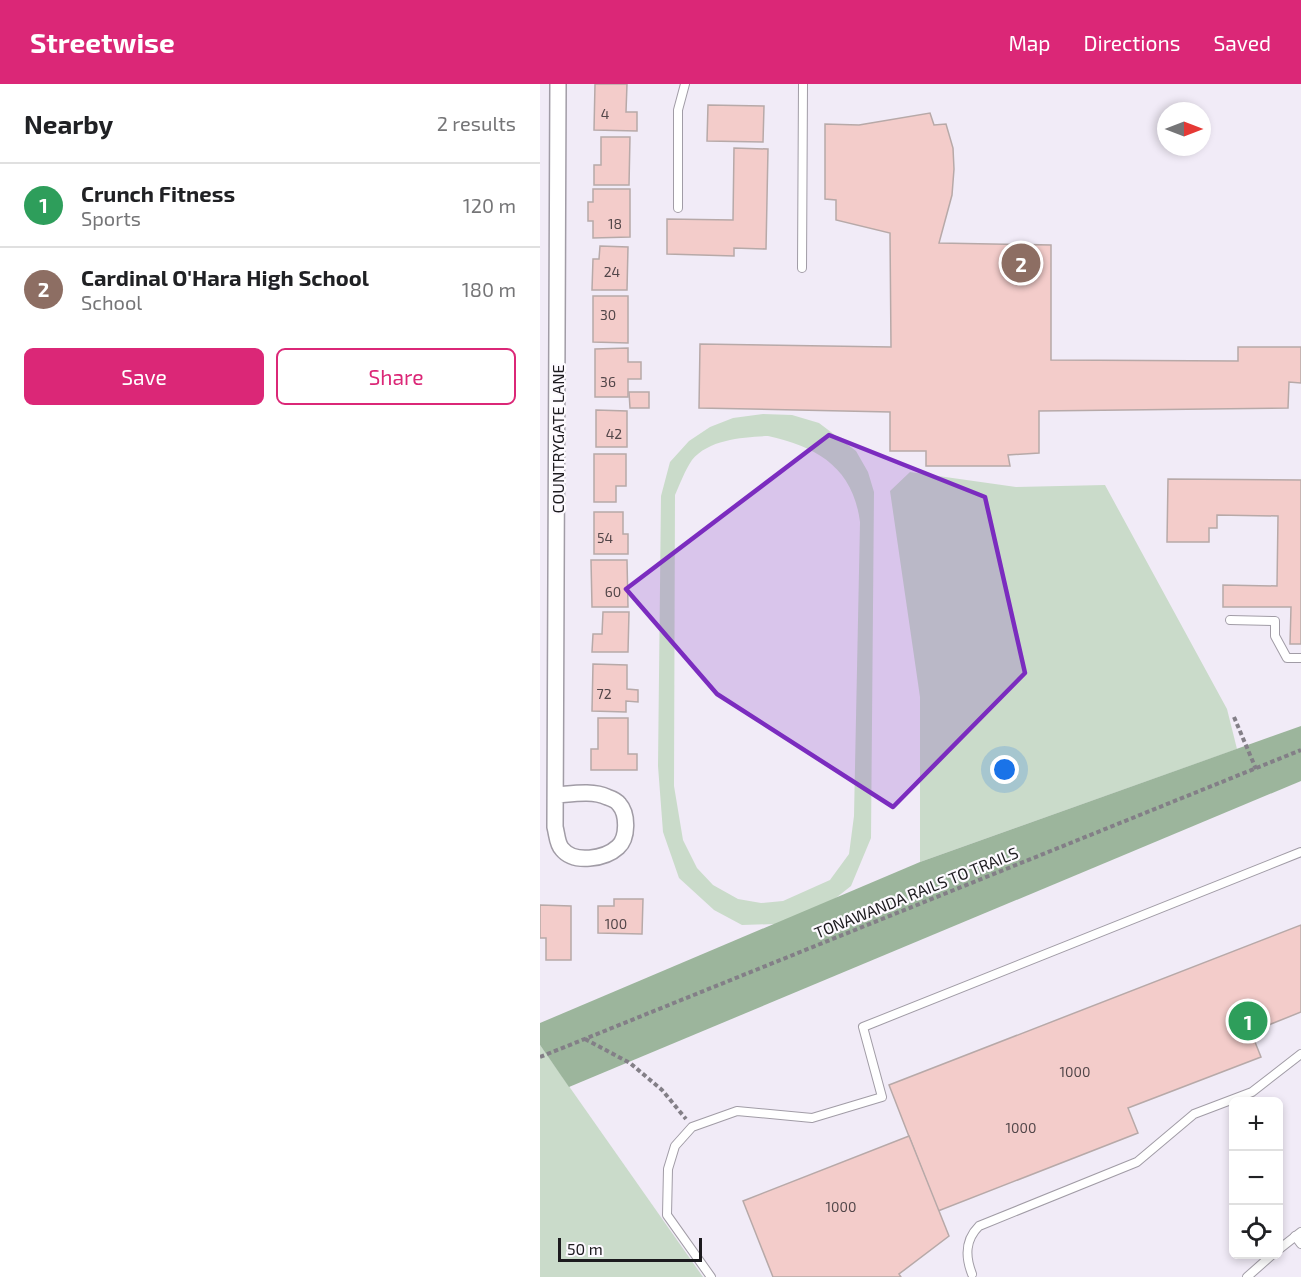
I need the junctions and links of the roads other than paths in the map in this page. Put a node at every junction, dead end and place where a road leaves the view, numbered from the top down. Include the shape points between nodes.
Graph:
1 (558, 84) edge
2 (685, 84) edge
3 (803, 84) edge
4 (678, 208) dead end
5 (802, 268) dead end
6 (1230, 620) dead end
7 (1301, 658) edge
8 (556, 795) junction
9 (1301, 852) edge
10 (1301, 1054) edge
11 (1298, 1234) edge
12 (1301, 1244) edge
13 (1283, 1246) edge
14 (1268, 1259) edge
15 (972, 1274) dead end
16 (711, 1277) edge
17 (1246, 1277) edge

1 - 8 street, COUNTRYGATE LANE
2 - 4 lane via 678,110
3 - 5 lane
6 - 7 lane via 1275,621 1275,636 1287,658
8 - 8 street, COUNTRYGATE LANE via 555,827 560,848 568,855 605,856 620,846 626,817 619,804 605,796
9 - 16 lane via 863,1027 882,1097 812,1118 737,1111 692,1127 675,1146 668,1169 667,1215
10 - 15 lane via 1252,1092 1194,1114 1137,1162 979,1226 970,1235 967,1247
11 - 12 lane
11 - 13 lane
14 - 17 lane

